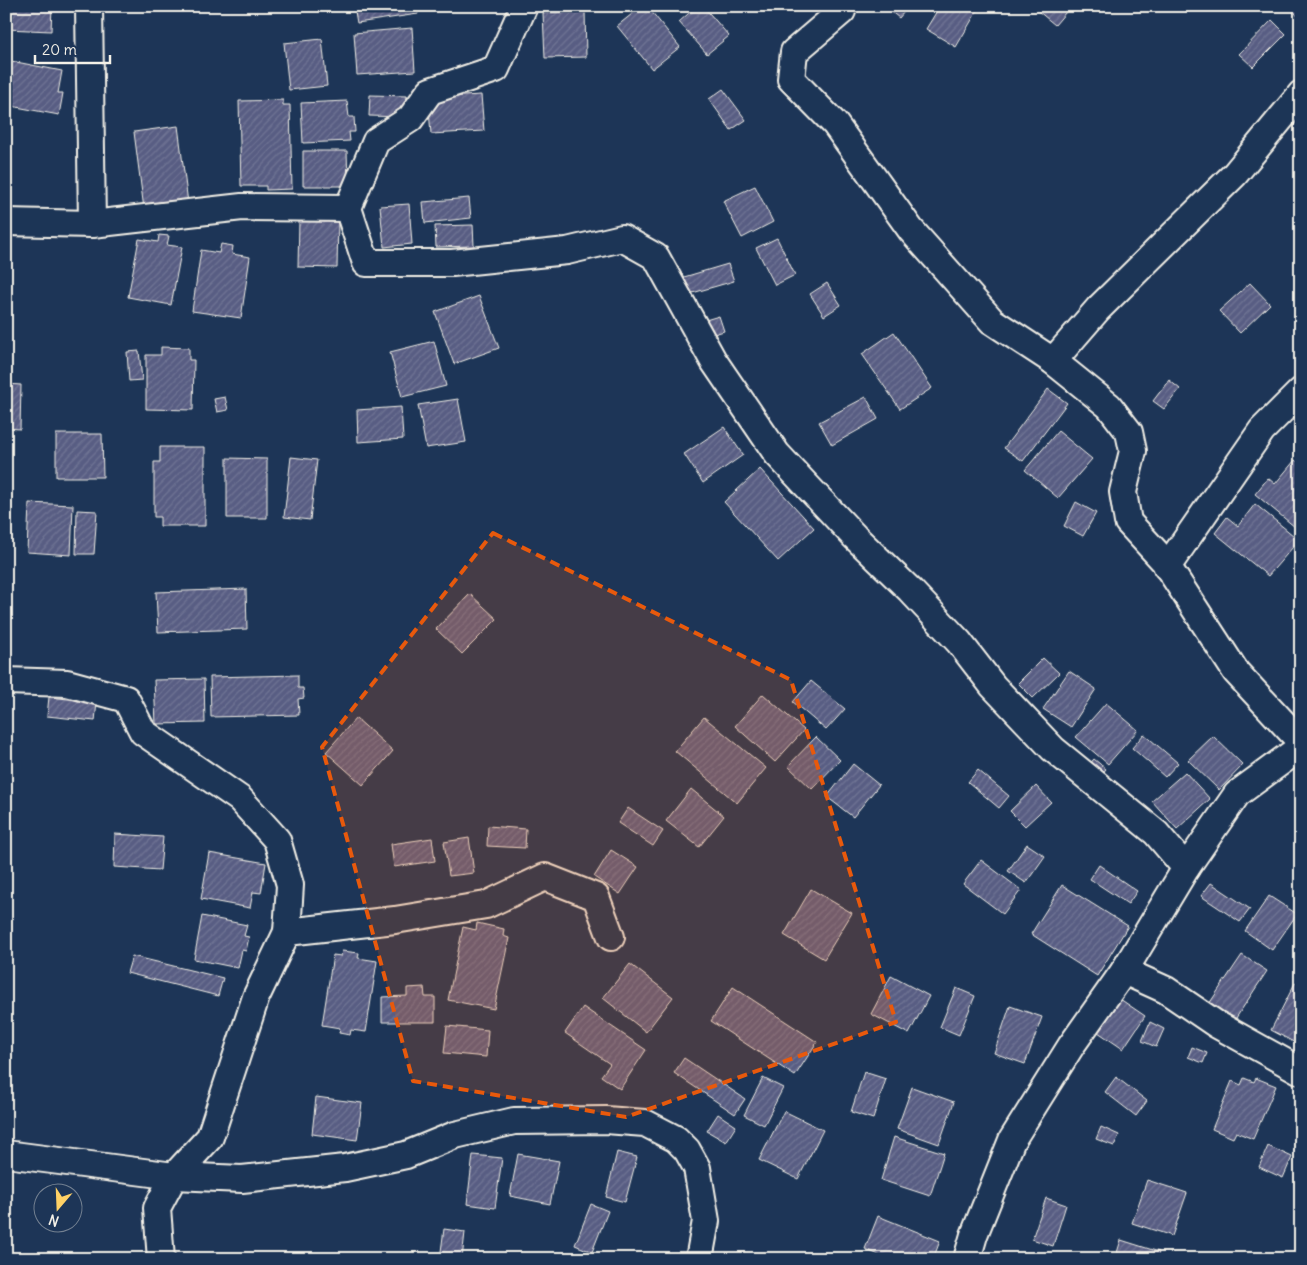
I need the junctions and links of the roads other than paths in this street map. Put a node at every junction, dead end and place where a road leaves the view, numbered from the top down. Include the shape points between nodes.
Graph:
1 (89, 6) edge
2 (524, 6) edge
3 (834, 6) edge
4 (1301, 94) edge
5 (348, 208) junction
6 (6, 222) edge
7 (92, 224) junction
8 (1053, 361) junction
9 (1301, 391) edge
10 (1167, 567) junction
11 (6, 681) edge
12 (1301, 742) edge
13 (1301, 747) edge
14 (1186, 868) junction
15 (287, 932) junction
16 (610, 937) dead end
17 (1124, 971) junction
18 (1301, 1071) edge
19 (6, 1154) edge
20 (174, 1176) junction
21 (161, 1259) edge
22 (699, 1259) edge
23 (968, 1259) edge

1 - 7 street
2 - 5 street via 496,69 430,91 410,118 376,140
3 - 8 street via 842,11 794,52 791,79 835,124 911,230 992,321
4 - 8 street via 1235,174 1098,309
5 - 7 street via 242,207
5 - 14 street via 366,263 452,263 567,251 622,238 656,257 713,360 777,454 959,642 993,686 1052,749 1156,833
6 - 7 street
8 - 10 street via 1109,406 1130,432 1133,451 1123,492 1128,522
9 - 10 street via 1262,430
10 - 12 street via 1236,672
11 - 15 street via 67,683 126,699 143,732 240,799 277,840 290,885
13 - 14 street via 1237,794
14 - 17 street
15 - 16 street via 395,920 486,905 545,877 596,897
15 - 20 street via 256,997 210,1137
17 - 18 street via 1166,990 1216,1024
17 - 23 street via 1012,1140 974,1235
19 - 20 street
20 - 21 street via 157,1208
20 - 22 street via 242,1179 345,1168 406,1154 456,1135 514,1121 645,1123 676,1139 688,1150 696,1168 706,1221

